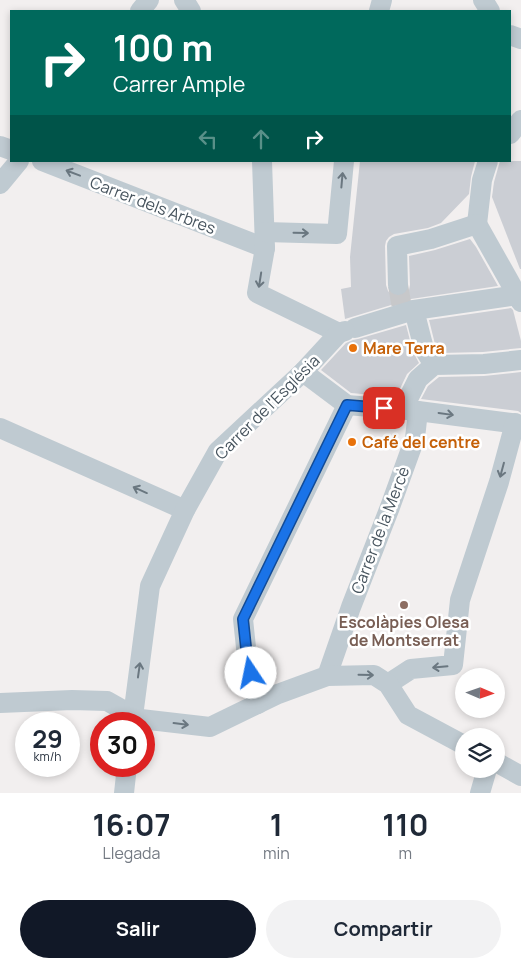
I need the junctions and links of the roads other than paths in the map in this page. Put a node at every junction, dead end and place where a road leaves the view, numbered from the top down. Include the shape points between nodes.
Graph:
1 (149, 0) edge
2 (141, 10) edge
3 (521, 120) edge
4 (511, 133) edge
5 (17, 162) edge
6 (45, 162) edge
7 (262, 162) edge
8 (344, 162) edge
9 (488, 162) edge
10 (0, 184) edge
11 (477, 224) junction
12 (265, 240) junction
13 (398, 285) tunnel mouth
14 (520, 299) edge
15 (406, 310) junction
16 (347, 330) junction
17 (521, 360) edge
18 (434, 365) junction
19 (303, 372) junction
20 (347, 405) junction
21 (410, 410) junction
22 (518, 424) edge
23 (0, 428) edge
24 (185, 510) junction
25 (327, 676) junction
26 (388, 684) junction
27 (0, 703) edge
28 (258, 704) junction
29 (125, 712) edge
30 (133, 712) edge
31 (155, 723) edge
32 (455, 739) edge
33 (505, 767) edge
34 (521, 776) edge
35 (126, 777) edge
36 (484, 778) edge
37 (124, 793) edge
38 (480, 793) edge

1 - 2 street
3 - 4 street
5 - 10 street
12 -> 6 street, Carrer dels Arbres
7 - 12 street
12 -> 8 street, Carrer dels Arbres via 338,234
9 - 11 street via 482,180
11 - 13 street via 431,240 397,246
11 - 14 street
12 -> 16 street via 257,293
14 - 15 street, Carrer de l'Església
15 - 16 street, Carrer de l'Església
15 - 18 street
16 - 19 street, Carrer de l'Església
17 - 18 street
18 - 21 street via 418,379
19 - 20 street
19 - 24 street, Carrer de l'Església via 218,451
20 - 21 street
20 - 28 street via 243,619 247,657
21 -> 22 street
21 - 25 street, Carrer de la Mercè via 415,438
22 -> 26 street via 460,600 452,665 411,669
24 -> 23 street
30 -> 24 street, Carrer de l'Església via 150,586
25 -> 26 street via 374,675
25 - 28 street
26 - 32 street via 408,715
27 - 29 street via 107,702
31 -> 28 street via 210,727
33 - 34 street
35 - 37 street
36 - 38 street

